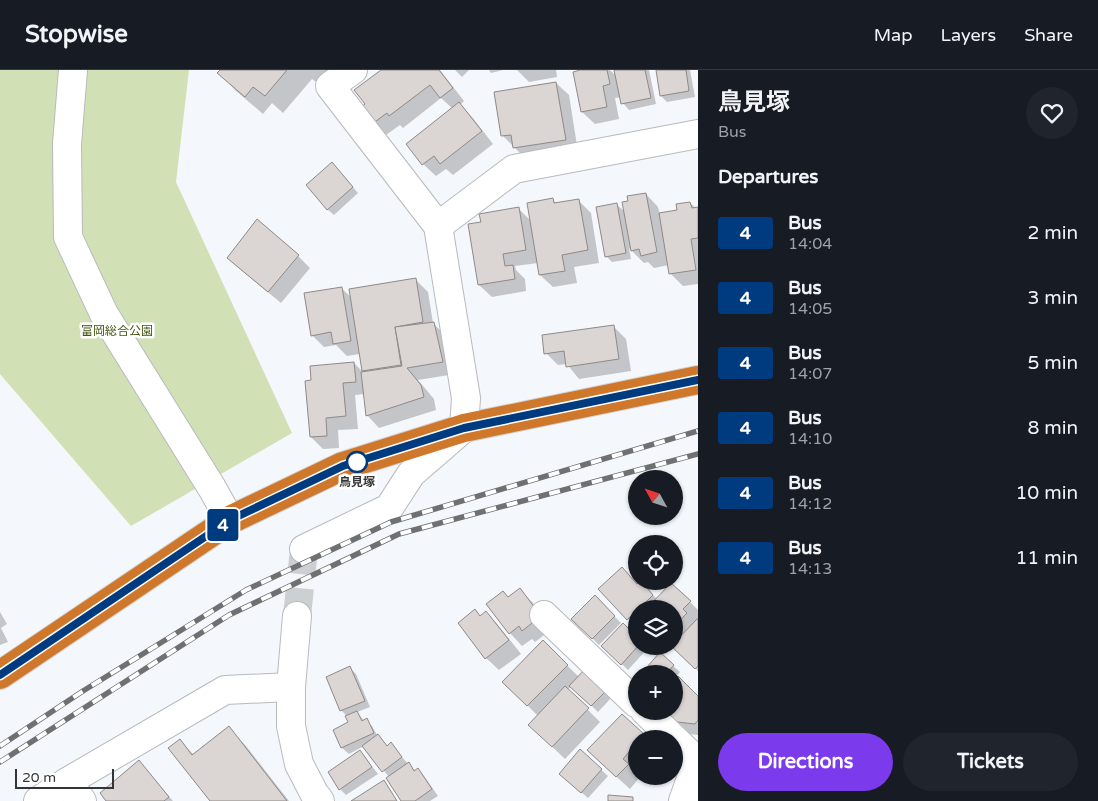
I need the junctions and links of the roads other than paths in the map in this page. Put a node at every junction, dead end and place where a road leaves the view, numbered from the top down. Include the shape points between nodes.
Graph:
1 (73, 70) edge
2 (352, 70) edge
3 (698, 134) edge
4 (438, 226) junction
5 (698, 380) edge
6 (464, 428) junction
7 (230, 520) junction
8 (304, 549) dead end
9 (544, 615) dead end
10 (297, 616) tunnel mouth
11 (0, 675) edge
12 (291, 687) junction
13 (628, 695) edge
14 (655, 720) edge
15 (697, 759) edge
16 (75, 792) edge
17 (38, 801) edge
18 (320, 801) edge
19 (683, 801) edge

1 - 7 street via 68,144 68,237 104,314
2 - 4 street via 330,86
3 - 4 street via 514,169
4 - 6 street via 466,398
5 - 6 highway
6 - 7 highway via 343,466
6 - 8 street via 411,474 389,508
7 - 11 highway
9 - 13 street
10 - 12 street
12 - 16 street via 225,690
12 - 18 street via 292,726 298,764
14 - 15 street
15 - 19 street
16 - 17 street

